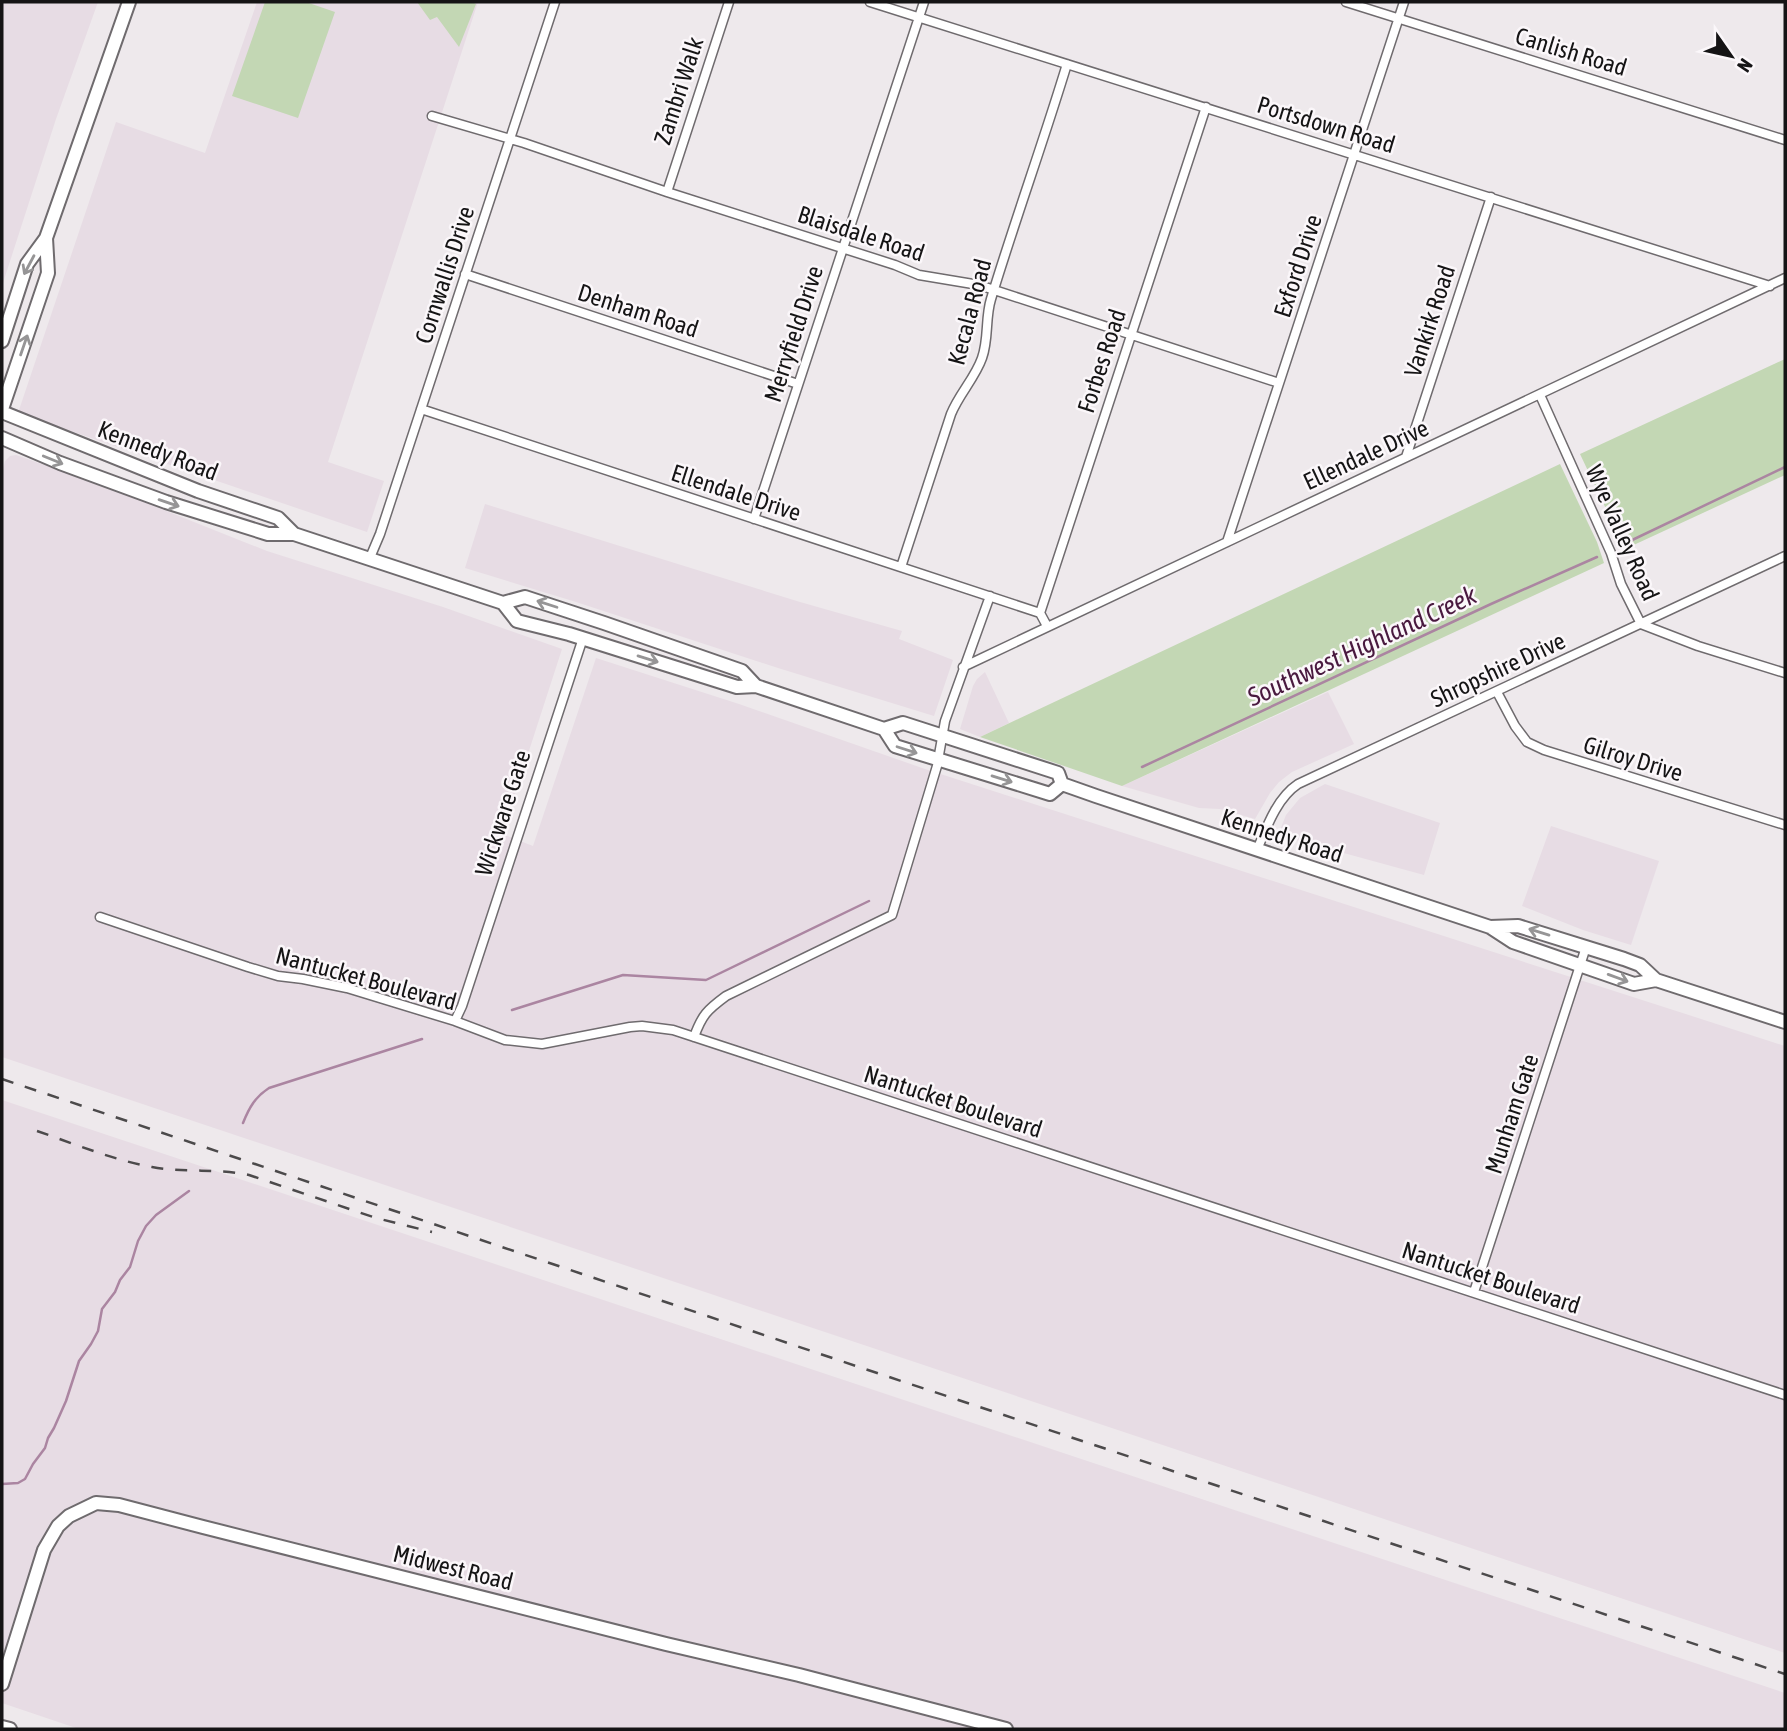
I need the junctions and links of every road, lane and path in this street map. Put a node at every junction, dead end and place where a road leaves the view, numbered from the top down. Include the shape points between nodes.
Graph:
1 (129, 2) edge
2 (555, 2) edge
3 (729, 2) edge
4 (870, 2) edge
5 (924, 2) edge
6 (1346, 2) edge
7 (1404, 2) edge
8 (919, 17) junction
9 (1399, 18) junction
10 (1067, 64) junction
11 (1206, 107) junction
12 (432, 116) dead end
13 (510, 139) junction
14 (1785, 140) edge
15 (1354, 154) junction
16 (667, 192) junction
17 (1491, 197) junction
18 (46, 238) junction
19 (843, 248) junction
20 (465, 274) junction
21 (1785, 278) edge
22 (1770, 286) junction
23 (994, 290) junction
24 (1131, 335) junction
25 (2, 341) edge
26 (1279, 383) junction
27 (798, 384) junction
28 (1540, 395) junction
29 (421, 409) junction
30 (2, 411) edge
31 (2, 438) edge
32 (1406, 457) junction
33 (754, 519) junction
34 (294, 534) junction
35 (1227, 542) junction
36 (1785, 556) edge
37 (369, 560) junction
38 (901, 567) junction
39 (990, 596) junction
40 (503, 603) junction
41 (1040, 613) junction
42 (590, 618) junction
43 (1641, 624) junction
44 (1047, 626) junction
45 (583, 638) junction
46 (963, 667) junction
47 (1785, 673) edge
48 (756, 686) junction
49 (1497, 692) junction
50 (884, 729) junction
51 (942, 735) junction
52 (938, 759) junction
53 (1062, 784) junction
54 (1785, 825) edge
55 (1257, 850) junction
56 (100, 917) dead end
57 (1490, 927) junction
58 (1586, 947) junction
59 (1581, 965) junction
60 (1657, 980) junction
61 (455, 1021) junction
62 (1785, 1022) edge
63 (694, 1037) junction
64 (1474, 1292) junction
65 (1785, 1395) edge
66 (2, 1684) edge
67 (2, 1727) edge
68 (10, 1729) edge
69 (1006, 1729) edge

1 - 18 main road
2 - 13 street, Cornwallis Drive
3 - 16 street, Zambri Walk
4 - 8 street, Portsdown Road
5 - 8 street, Merryfield Drive
6 - 9 street, Canlish Road
7 - 9 street, Exford Drive
8 - 10 street, Portsdown Road
8 - 19 street, Merryfield Drive
9 - 14 street, Canlish Road
9 - 15 street, Exford Drive
10 - 11 street, Portsdown Road
10 - 23 street, Kecala Road
11 - 15 street, Portsdown Road
11 - 24 street, Forbes Road
12 - 13 street, Blaisdale Road
13 - 16 street, Blaisdale Road
13 - 20 street, Cornwallis Drive
15 - 17 street, Portsdown Road
15 - 26 street, Exford Drive
16 - 19 street, Blaisdale Road
17 - 22 street, Portsdown Road
17 - 32 street, Vankirk Road
18 -> 25 main road via 27,264
30 -> 18 main road via 48,274
19 - 23 street, Blaisdale Road via 919,275
19 - 27 street, Merryfield Drive
20 - 27 street, Denham Road
20 - 29 street, Cornwallis Drive
21 - 22 street, Ellendale Drive
22 - 28 street, Ellendale Drive
23 - 24 street, Blaisdale Road
23 - 38 street, Kecala Road via 982,358 955,403
24 - 26 street, Blaisdale Road
24 - 41 street, Forbes Road
26 - 35 street, Exford Drive
27 - 33 street, Merryfield Drive
28 - 32 street, Ellendale Drive
28 - 43 street, Wye Valley Road
29 - 33 street, Ellendale Drive
29 - 37 street, Cornwallis Drive
30 - 34 main road, Kennedy Road via 198,491 278,517
31 -> 34 main road, Kennedy Road via 166,502 268,534
32 - 35 street, Ellendale Drive
33 - 38 street, Ellendale Drive
34 - 37 main road, Kennedy Road
35 - 44 street, Ellendale Drive
36 - 43 street, Shropshire Drive
37 - 40 main road, Kennedy Road
38 - 39 street, Ellendale Drive
39 - 41 street, Ellendale Drive
39 - 46 street
42 -> 40 main road, Kennedy Road via 525,597
40 - 45 main road, Kennedy Road via 517,621
41 - 44 street
42 - 45 main road, Wickware Gate
42 - 48 main road, Kennedy Road via 742,671
43 - 47 street, Wye Valley Road
43 - 49 street, Shropshire Drive
44 - 46 street, Ellendale Drive
45 -> 48 main road, Kennedy Road via 737,687
45 - 61 street, Wickware Gate
46 - 51 street
48 - 50 main road, Kennedy Road
49 - 54 street, Gilroy Drive via 1527,742 1544,750
49 - 55 street, Shropshire Drive via 1298,784 1278,804
50 - 51 main road, Kennedy Road via 903,723
50 -> 52 main road, Kennedy Road via 895,746
51 - 52 street
51 - 53 main road, Kennedy Road via 1058,773
52 -> 53 main road, Kennedy Road via 1050,794
52 - 63 street via 892,915 726,996 700,1020
53 - 55 main road, Kennedy Road
55 - 57 main road, Kennedy Road
56 - 61 street, Nantucket Boulevard via 253,969 347,988
58 -> 57 main road, Kennedy Road via 1518,926
57 - 59 main road, Kennedy Road via 1513,942
58 - 59 street, Munham Gate
58 - 60 main road, Kennedy Road via 1640,965
59 -> 60 main road, Kennedy Road via 1634,984
59 - 64 street, Munham Gate
60 - 62 main road, Kennedy Road
61 - 63 street, Nantucket Boulevard via 505,1040 542,1044 642,1026
63 - 64 street, Nantucket Boulevard
64 - 65 street, Nantucket Boulevard
66 - 69 main road, Midwest Road via 44,1550 58,1526 96,1503 119,1504
67 - 68 main road

